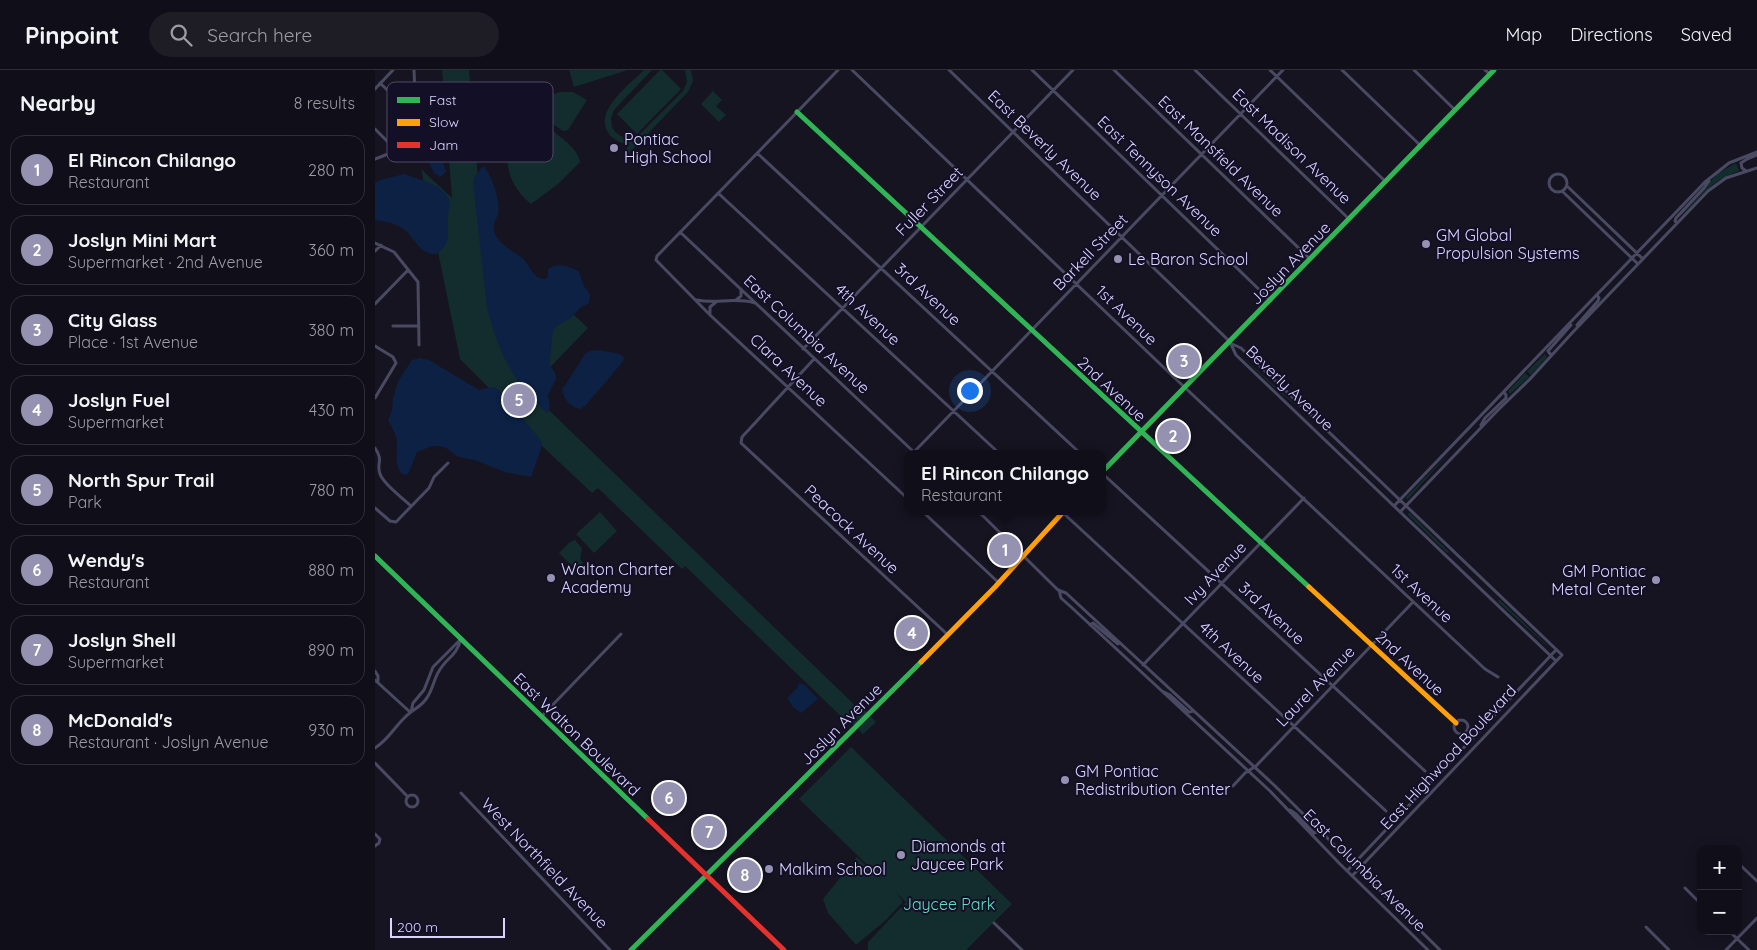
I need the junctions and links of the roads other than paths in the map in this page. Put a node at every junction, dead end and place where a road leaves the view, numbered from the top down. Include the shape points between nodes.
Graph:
1 (393, 70) edge
2 (838, 70) edge
3 (852, 70) edge
4 (949, 70) edge
5 (1032, 70) edge
6 (1073, 70) edge
7 (1114, 70) edge
8 (1195, 70) edge
9 (1270, 70) edge
10 (1283, 70) edge
11 (1342, 70) edge
12 (1414, 70) edge
13 (1490, 71) edge
14 (1277, 77) junction
15 (380, 84) junction
16 (375, 89) edge
17 (387, 90) edge
18 (1053, 91) junction
19 (1455, 110) junction
20 (797, 112) junction
21 (1241, 114) junction
22 (375, 130) edge
23 (1013, 132) junction
24 (387, 141) edge
25 (1421, 146) junction
26 (757, 152) junction
27 (1757, 153) edge
28 (387, 154) edge
29 (1201, 154) junction
30 (375, 159) edge
31 (1757, 168) edge
32 (1746, 172) junction
33 (1712, 176) junction
34 (967, 180) junction
35 (1386, 182) junction
36 (1567, 186) junction
37 (1562, 191) junction
38 (718, 193) junction
39 (1162, 196) junction
40 (1349, 220) junction
41 (1677, 223) junction
42 (921, 228) junction
43 (680, 232) junction
44 (1122, 237) junction
45 (375, 242) edge
46 (381, 245) junction
47 (375, 251) edge
48 (1637, 253) junction
49 (1632, 258) junction
50 (1643, 259) junction
51 (1311, 260) junction
52 (1638, 264) junction
53 (882, 268) junction
54 (408, 270) junction
55 (1076, 284) junction
56 (741, 289) junction
57 (1597, 295) junction
58 (696, 300) junction
59 (736, 301) junction
60 (1271, 301) junction
61 (716, 302) junction
62 (375, 304) edge
63 (755, 304) junction
64 (843, 308) junction
65 (711, 314) junction
66 (1575, 318) junction
67 (393, 326) dead end
68 (419, 326) junction
69 (1031, 330) junction
70 (1573, 332) junction
71 (1230, 342) junction
72 (419, 345) dead end
73 (375, 346) edge
74 (803, 349) junction
75 (1551, 356) junction
76 (814, 359) junction
77 (992, 371) junction
78 (1185, 386) junction
79 (788, 387) junction
80 (1504, 392) junction
81 (375, 398) edge
82 (954, 411) junction
83 (1478, 430) junction
84 (1140, 432) junction
85 (375, 448) edge
86 (912, 450) edge
87 (918, 450) edge
88 (995, 450) edge
89 (1077, 450) edge
90 (448, 463) dead end
91 (1106, 469) edge
92 (1106, 475) edge
93 (904, 495) edge
94 (1303, 498) junction
95 (1400, 500) junction
96 (411, 506) junction
97 (1394, 506) junction
98 (1405, 506) junction
99 (375, 508) edge
100 (1400, 512) junction
101 (926, 515) edge
102 (982, 515) edge
103 (1059, 515) edge
104 (1065, 515) edge
105 (1261, 543) junction
106 (375, 556) edge
107 (1024, 556) junction
108 (999, 583) junction
109 (1222, 584) junction
110 (1058, 590) junction
111 (1413, 602) junction
112 (1183, 624) junction
113 (1090, 625) junction
114 (621, 634) dead end
115 (947, 635) junction
116 (461, 639) junction
117 (1372, 645) junction
118 (1125, 648) junction
119 (1556, 650) junction
120 (1562, 655) joint
121 (1551, 656) junction
122 (438, 661) junction
123 (1556, 661) junction
124 (1143, 665) junction
125 (443, 666) junction
126 (375, 671) edge
127 (1498, 677) dead end
128 (377, 680) edge
129 (1333, 686) junction
130 (1158, 688) junction
131 (1193, 710) junction
132 (411, 712) junction
133 (541, 717) junction
134 (1456, 723) junction
135 (1294, 726) junction
136 (375, 748) edge
137 (375, 763) edge
138 (1254, 767) junction
139 (1248, 771) junction
140 (1425, 771) dead end
141 (1233, 786) dead end
142 (461, 793) dead end
143 (408, 797) dead end
144 (1285, 807) junction
145 (1386, 811) dead end
146 (1319, 831) junction
147 (375, 834) edge
148 (375, 846) edge
149 (1353, 864) junction
150 (1742, 867) edge
151 (1358, 870) junction
152 (1347, 871) junction
153 (707, 876) junction
154 (1352, 876) junction
155 (1757, 881) edge
156 (1685, 888) dead end
157 (1697, 900) edge
158 (1757, 918) edge
159 (994, 923) dead end
160 (1646, 928) dead end
161 (1733, 935) edge
162 (1737, 939) junction
163 (610, 950) edge
164 (631, 950) edge
165 (784, 950) edge
166 (1022, 950) edge
167 (1428, 950) edge
168 (1440, 950) edge
169 (1669, 950) edge
170 (1726, 950) edge
171 (1749, 950) edge

1 - 15 street
2 - 20 street
3 - 34 street, 1st Avenue
4 - 23 street, East Beverly Avenue
5 - 18 street, East Tennyson Avenue
6 - 18 street, Fuller Street
7 - 29 street, East Mansfield Avenue
8 - 21 street, East Madison Avenue
9 - 14 street
10 - 14 street, Barkell Street
11 - 25 street
12 - 19 street
13 - 19 main road, Joslyn Avenue
14 - 21 street, Barkell Street
14 - 35 street
15 - 16 street
15 - 17 street
18 - 23 street, Fuller Street
18 - 39 street, East Tennyson Avenue
19 - 25 main road, Joslyn Avenue
20 - 26 street
20 - 42 main road, 2nd Avenue
21 - 29 street, Barkell Street
21 - 40 street, East Madison Avenue
22 - 24 street
23 - 34 street, Fuller Street
23 - 44 street, East Beverly Avenue
25 - 35 main road, Joslyn Avenue
26 - 38 street
26 - 53 street, 3rd Avenue
27 - 32 street via 1741,163
27 - 33 street via 1736,160
28 - 30 street
29 - 39 street, Barkell Street
29 - 51 street, East Mansfield Avenue
31 - 32 street
32 - 41 street via 1715,185
33 - 41 street via 1676,218
33 - 48 street
34 - 42 street, Fuller Street
34 - 55 street, 1st Avenue
35 - 40 main road, Joslyn Avenue
36 - 37 street
36 - 37 street via 1563,175 1556,173 1551,176 1550,188
36 - 48 street
37 - 49 street
38 - 43 street
38 - 64 street, 4th Avenue
39 - 44 street, Barkell Street
39 - 60 street, East Tennyson Avenue
40 - 51 main road, Joslyn Avenue
41 - 50 street
42 - 53 street, Fuller Street
42 - 69 main road, 2nd Avenue
43 - 56 street, East Columbia Avenue
43 - 58 street, Clara Avenue via 655,259
44 - 55 street, Barkell Street
44 - 71 street, East Beverly Avenue
45 - 46 street
46 - 47 street
46 - 54 street via 394,252
48 - 49 street
48 - 50 street
49 - 52 street
49 - 57 street
50 - 52 street
51 - 60 main road, Joslyn Avenue
52 - 70 street
53 - 64 street, Fuller Street
53 - 77 street, 3rd Avenue
54 - 62 street
54 - 68 street via 419,284
55 - 69 street, Barkell Street
55 - 78 street, 1st Avenue
56 - 59 street via 741,296
56 - 63 street, East Columbia Avenue
57 - 66 street
57 - 70 street via 1598,301
58 - 61 street
58 - 65 street, Clara Avenue
59 - 61 street
59 - 63 street
60 - 71 main road, Joslyn Avenue
61 - 65 street via 710,308
63 - 74 street, East Columbia Avenue
64 - 74 street, Fuller Street
64 - 82 street, 4th Avenue
65 - 79 street, Clara Avenue
66 - 75 street via 1548,351
66 - 80 street
67 - 68 street
68 - 72 street
69 - 77 street, Barkell Street
69 - 84 main road, 2nd Avenue
70 - 75 street
71 - 78 main road, Joslyn Avenue
71 - 95 street, Beverly Avenue via 1241,348
71 - 97 street, Beverly Avenue via 1236,355
73 - 81 street via 395,361
74 - 76 street, East Columbia Avenue
75 - 83 street
76 - 79 street
76 - 86 street, East Columbia Avenue
77 - 82 street, Barkell Street
77 - 89 street, 3rd Avenue
78 - 84 main road, Joslyn Avenue
78 - 94 street, 1st Avenue
79 - 93 street, Clara Avenue
79 - 115 street, Peacock Avenue via 742,437 743,444
80 - 83 street via 1506,398 1485,418
80 - 95 street
82 - 87 street, Barkell Street
82 - 88 street, 4th Avenue
83 - 98 street
84 - 91 main road, Joslyn Avenue
84 - 105 main road, 2nd Avenue
85 - 96 street via 380,456 379,471 383,480
90 - 96 street
92 - 109 street, 3rd Avenue
94 - 105 street, Ivy Avenue
94 - 111 street, 1st Avenue
95 - 97 street
95 - 98 street, Beverly Avenue
96 - 99 street via 394,522
97 - 100 street, Beverly Avenue
98 - 100 street
98 - 119 street, Beverly Avenue
100 - 121 street, Beverly Avenue
101 - 108 street
102 - 107 street, East Columbia Avenue
103 - 107 main road, Joslyn Avenue
104 - 112 street, 4th Avenue
105 - 109 street, Ivy Avenue
105 - 117 main road, 2nd Avenue
106 - 116 main road, East Walton Boulevard
107 - 108 main road, Joslyn Avenue
107 - 110 street, East Columbia Avenue
108 - 115 main road, Joslyn Avenue
109 - 112 street, Ivy Avenue
109 - 129 street, 3rd Avenue
110 - 113 street, East Columbia Avenue via 1061,598
110 - 118 street, East Columbia Avenue via 1066,593
111 - 117 street, Laurel Avenue
111 - 127 street, 1st Avenue via 1485,669
112 - 124 street, Ivy Avenue
112 - 135 street, 4th Avenue
113 - 118 street, East Columbia Avenue via 1093,623
113 - 130 street, East Columbia Avenue
114 - 133 street
115 - 153 main road, Joslyn Avenue
116 - 122 street
116 - 125 street via 458,650
116 - 133 main road, East Walton Boulevard
117 - 129 street, Laurel Avenue
117 - 134 main road, 2nd Avenue
118 - 124 street, East Columbia Avenue
119 - 120 street, Beverly Avenue
119 - 121 street, East Highwood Boulevard
120 - 123 street, East Highwood Boulevard
121 - 123 street, Beverly Avenue
121 - 149 street, East Highwood Boulevard
122 - 125 street
122 - 132 street
123 - 151 street, East Highwood Boulevard
124 - 131 street, East Columbia Avenue
125 - 132 street via 427,698
126 - 128 street
128 - 132 street
129 - 135 street, Laurel Avenue
129 - 140 street, 3rd Avenue
130 - 131 street, East Columbia Avenue via 1189,712
130 - 139 street, East Columbia Avenue
131 - 138 street, East Columbia Avenue
132 - 136 street
133 - 153 main road, East Walton Boulevard
134 - 134 street, 2nd Avenue via 1456,732 1466,732 1465,722 1460,720
135 - 138 street, Laurel Avenue
135 - 145 street, 4th Avenue
137 - 143 street
138 - 139 street, Laurel Avenue
138 - 146 street, East Columbia Avenue
139 - 141 street, Laurel Avenue
139 - 144 street, East Columbia Avenue
142 - 163 street, West Northfield Avenue
144 - 146 street, East Columbia Avenue via 1314,833
144 - 152 street, East Columbia Avenue
146 - 149 street, East Columbia Avenue
147 - 148 street via 380,839
149 - 151 street, East Columbia Avenue
149 - 152 street, East Highwood Boulevard
150 - 155 street
151 - 154 street, East Highwood Boulevard
151 - 168 street, East Columbia Avenue
152 - 154 street, East Columbia Avenue
153 - 164 main road, Joslyn Avenue
153 - 165 main road, East Walton Boulevard
154 - 167 street, East Columbia Avenue
156 - 157 street
158 - 162 street
159 - 166 street
160 - 169 street
161 - 162 street
162 - 170 street
162 - 171 street

